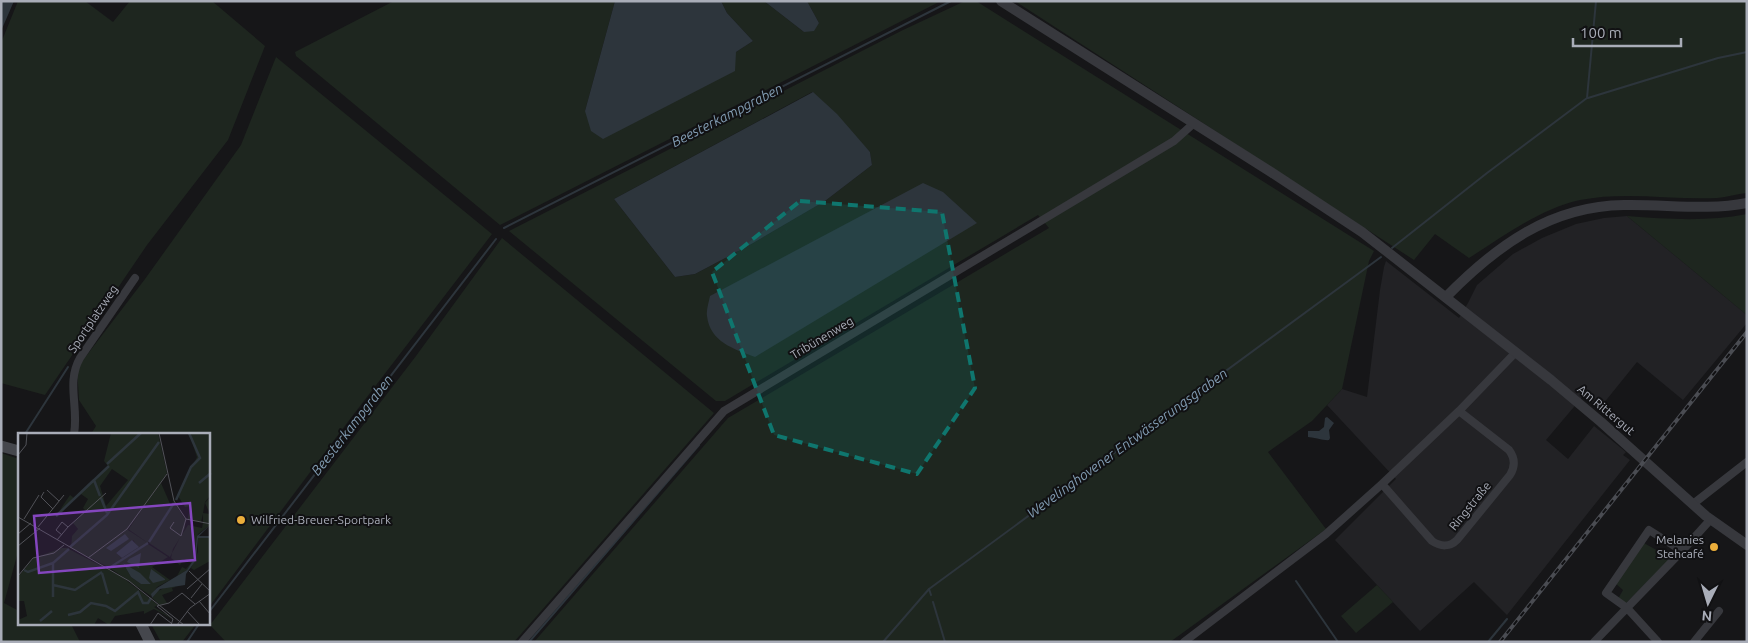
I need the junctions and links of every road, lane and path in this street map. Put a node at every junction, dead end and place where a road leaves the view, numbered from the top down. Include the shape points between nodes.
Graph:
1 (1001, 1) edge
2 (1193, 124) junction
3 (1747, 203) edge
4 (135, 278) dead end
5 (1446, 298) junction
6 (1516, 352) junction
7 (1459, 411) junction
8 (74, 433) edge
9 (1, 446) edge
10 (18, 451) edge
11 (1747, 462) edge
12 (1382, 484) junction
13 (1693, 504) junction
14 (1711, 519) junction
15 (1747, 545) edge
16 (1682, 552) junction
17 (1627, 608) junction
18 (1719, 611) dead end
19 (142, 626) edge
20 (150, 642) edge
21 (522, 642) edge
22 (1184, 642) edge
23 (1594, 642) edge
24 (1658, 642) edge
25 (1694, 642) edge

1 - 2 street, Am Rittergut
2 - 5 street, Am Rittergut via 1354,226
2 - 21 street, Tribünenweg via 1174,141 724,411
3 - 5 street via 1707,208 1609,206 1567,214 1503,246
4 - 8 street, Sportplatzweg via 75,367
5 - 6 street, Am Rittergut
6 - 7 street
6 - 13 street, Am Rittergut
7 - 12 street
7 - 12 street, Ringstraße via 1508,450 1514,462 1510,475 1455,542 1445,546 1432,541
9 - 10 main road
11 - 13 street
12 - 22 street via 1321,539
13 - 14 street, Am Rittergut
14 - 15 street, Am Rittergut
14 - 16 street
16 - 17 street
16 - 17 street via 1649,530 1606,593
17 - 23 street
17 - 24 street
18 - 25 street
19 - 20 main road

